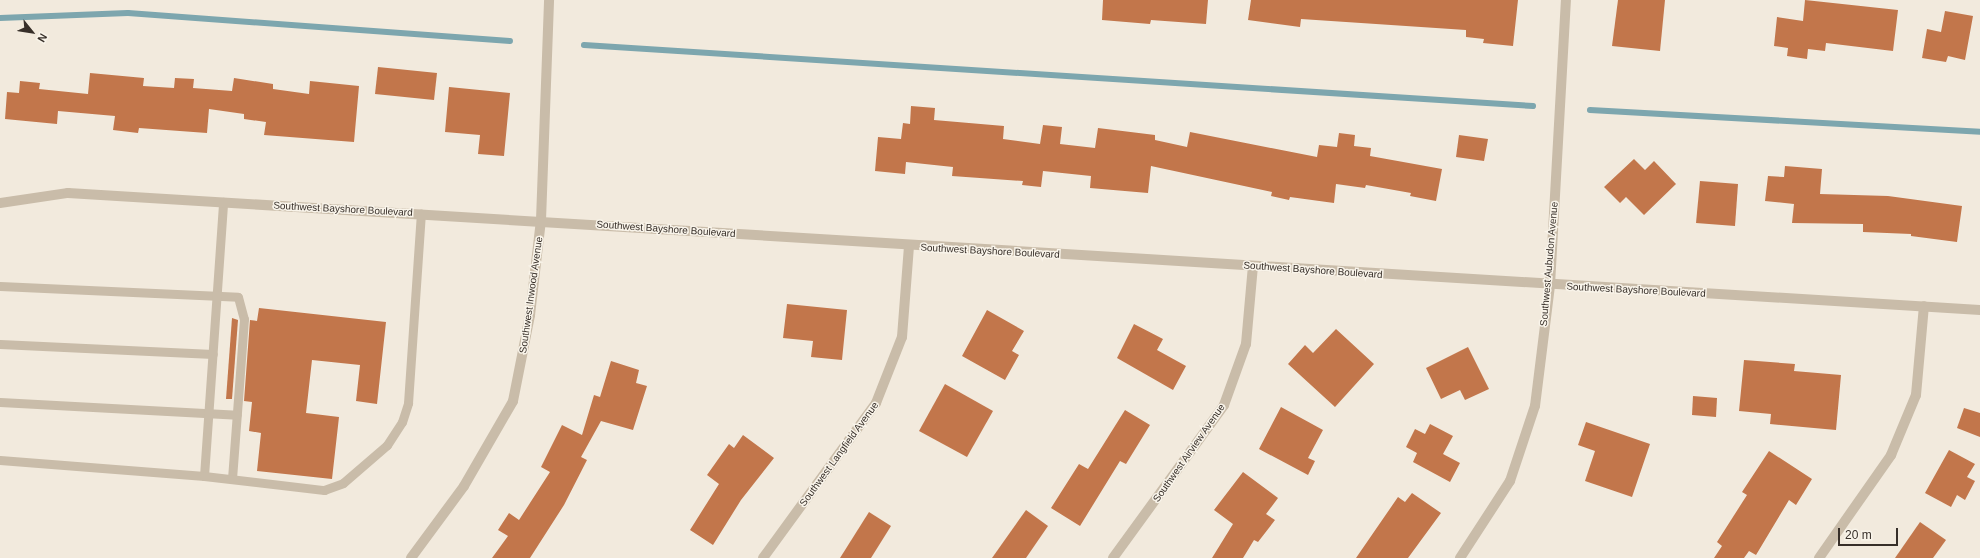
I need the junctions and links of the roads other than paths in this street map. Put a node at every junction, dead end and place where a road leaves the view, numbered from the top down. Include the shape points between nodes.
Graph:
1 (550, 0) edge
2 (1566, 0) edge
3 (223, 202) junction
4 (0, 203) edge
5 (421, 213) junction
6 (541, 220) junction
7 (909, 246) junction
8 (1252, 266) junction
9 (1550, 285) junction
10 (0, 286) edge
11 (217, 297) junction
12 (1924, 306) junction
13 (1980, 310) edge
14 (0, 344) edge
15 (213, 354) junction
16 (0, 402) edge
17 (209, 414) junction
18 (237, 416) junction
19 (0, 460) edge
20 (204, 476) junction
21 (232, 479) junction
22 (411, 558) edge
23 (763, 558) edge
24 (1113, 558) edge
25 (1460, 558) edge
26 (1819, 558) edge

1 - 6 street, Southwest Inwood Avenue
2 - 9 street, Southwest Aubudon Avenue
3 - 4 street, Southwest Bayshore Boulevard via 68,193
3 - 5 street, Southwest Bayshore Boulevard
3 - 11 lane
5 - 6 street, Southwest Bayshore Boulevard
5 - 21 lane via 408,403 402,422 387,445 343,483 324,490
6 - 7 street, Southwest Bayshore Boulevard
6 - 22 street, Southwest Inwood Avenue via 530,315 513,400 464,486
7 - 8 street, Southwest Bayshore Boulevard
7 - 23 street, Southwest Langfield Avenue via 902,337 876,403
8 - 9 street, Southwest Bayshore Boulevard
8 - 24 street, Southwest Airview Avenue via 1246,344 1224,405
9 - 12 street, Southwest Bayshore Boulevard
9 - 25 street, Southwest Aubudon Avenue via 1535,406 1510,481
10 - 11 lane
11 - 15 lane
11 - 18 lane via 238,297 244,319
12 - 13 street, Southwest Bayshore Boulevard
12 - 26 street via 1916,395 1891,456
14 - 15 lane
15 - 17 lane
16 - 17 lane
17 - 18 lane
17 - 20 lane
18 - 21 lane
19 - 20 lane
20 - 21 lane

